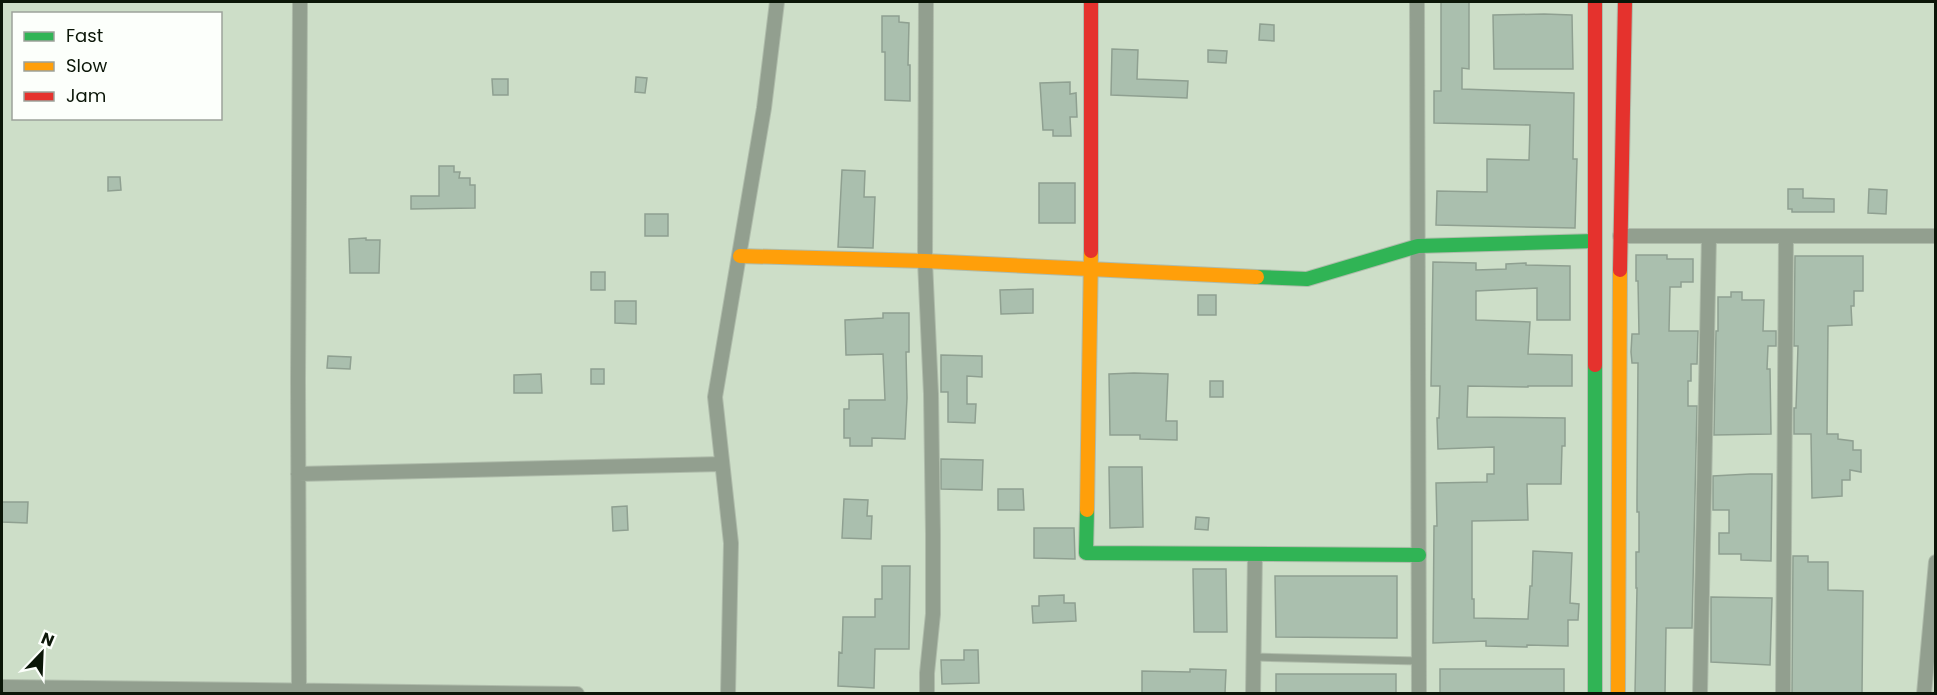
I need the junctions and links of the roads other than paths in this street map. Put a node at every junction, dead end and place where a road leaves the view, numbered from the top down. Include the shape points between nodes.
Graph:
1 (300, 2) edge
2 (777, 2) edge
3 (926, 2) edge
4 (1091, 2) edge
5 (1418, 2) edge
6 (1595, 2) edge
7 (1625, 2) edge
8 (1620, 236) junction
9 (1709, 236) junction
10 (1786, 236) junction
11 (1935, 236) edge
12 (1595, 241) junction
13 (1418, 246) junction
14 (740, 256) junction
15 (926, 261) junction
16 (1091, 268) junction
17 (722, 464) junction
18 (298, 474) junction
19 (1255, 554) junction
20 (1419, 555) junction
21 (1935, 562) edge
22 (1933, 630) edge
23 (1254, 657) junction
24 (1419, 661) junction
25 (2, 687) edge
26 (299, 690) junction
27 (577, 693) edge
28 (728, 693) edge
29 (927, 693) edge
30 (1253, 693) edge
31 (1419, 693) edge
32 (1595, 693) edge
33 (1618, 693) edge
34 (1700, 693) edge
35 (1783, 693) edge
36 (1924, 693) edge

1 - 18 street
2 - 14 street
3 - 15 street
4 - 16 street
5 - 13 street
6 - 12 street
7 - 8 street
8 - 9 street
8 - 33 street
9 - 10 street
9 - 34 street
10 - 11 street
10 - 35 street
12 - 13 street
12 - 32 street
13 - 16 street via 1308,279
13 - 20 street
14 - 15 street
14 - 17 street via 715,397
15 - 16 street
15 - 29 street via 933,534 933,614
16 - 19 street via 1086,553
17 - 18 street
17 - 28 street via 731,543
18 - 26 street
19 - 20 street
19 - 23 street
20 - 24 street
21 - 22 street
22 - 36 street
23 - 24 lane
23 - 30 street
24 - 31 street
25 - 26 street
26 - 27 street

